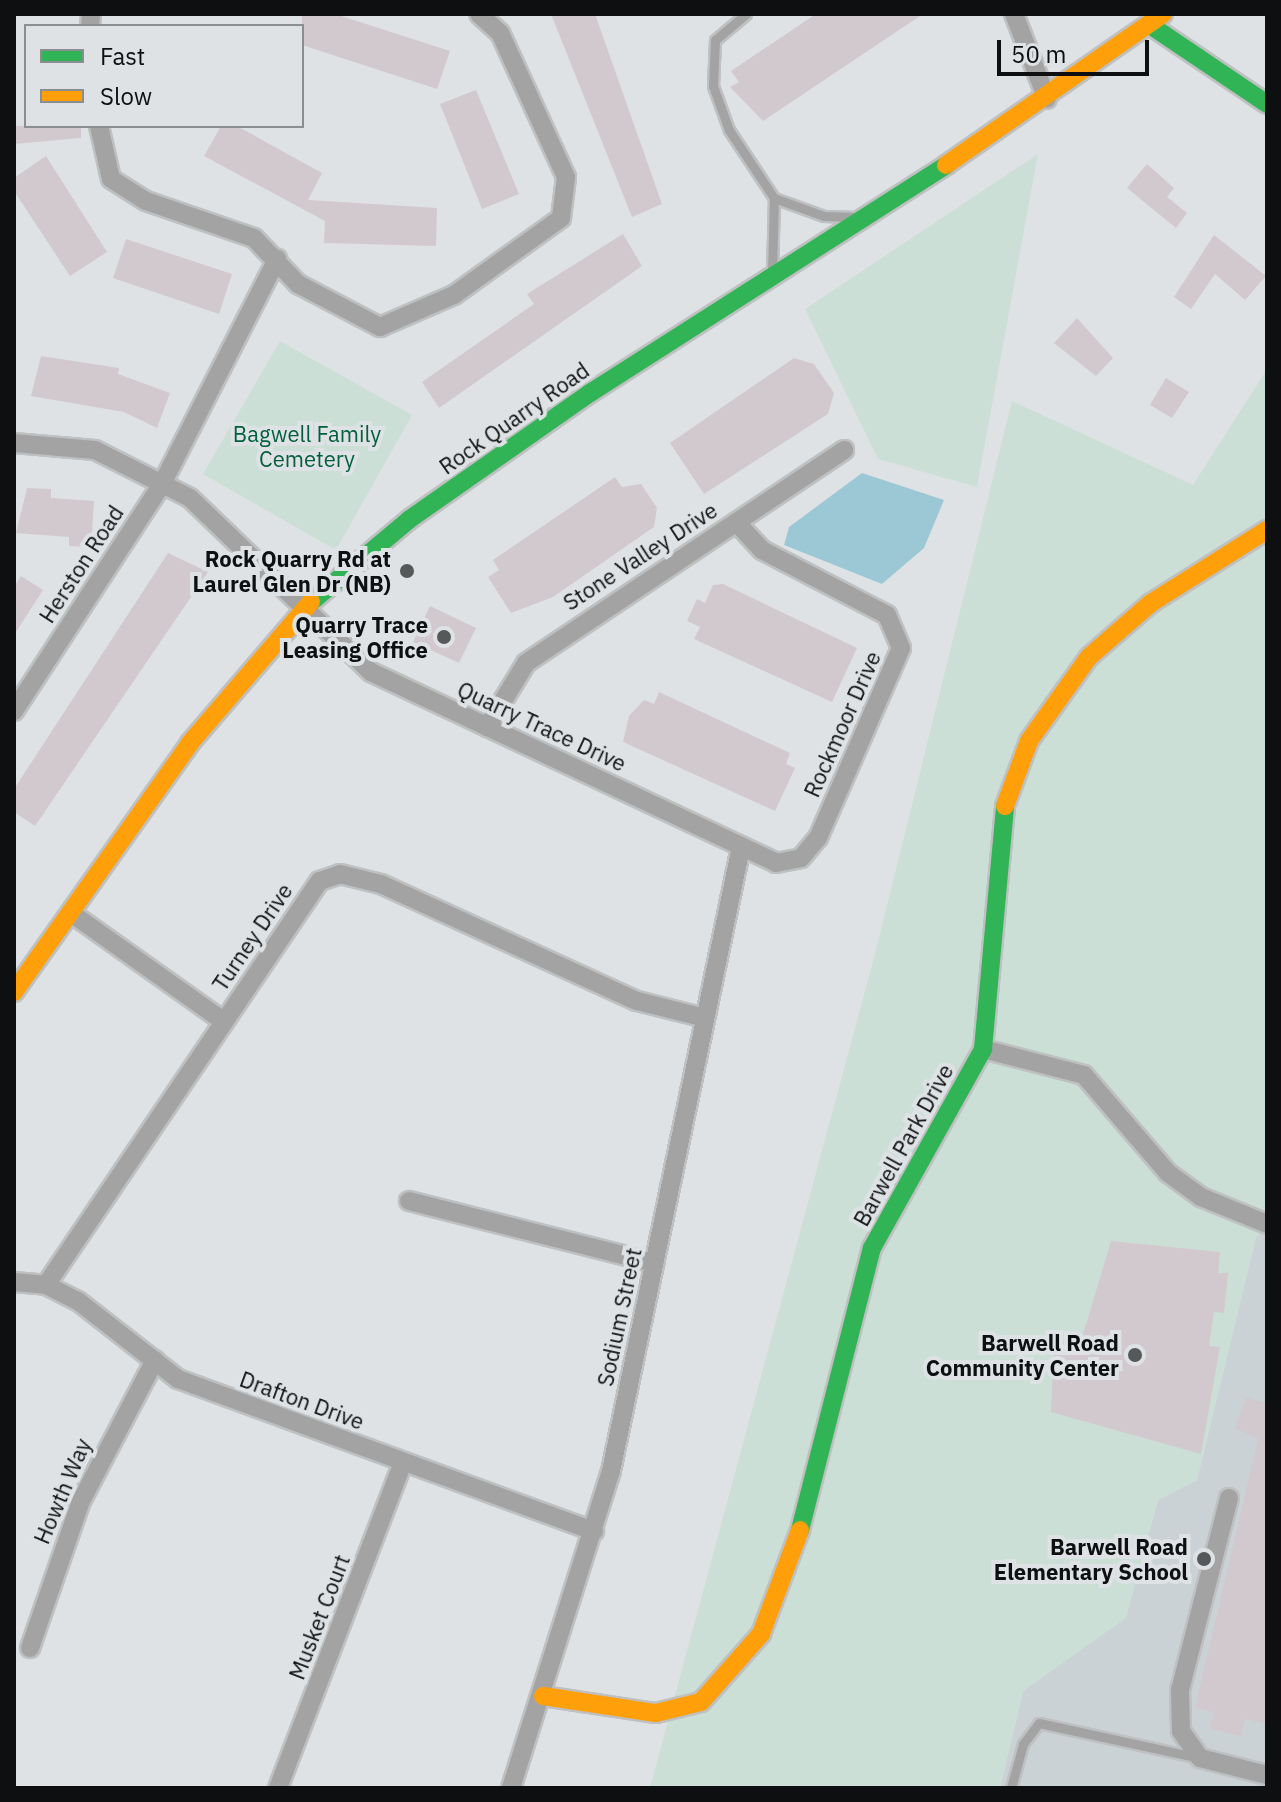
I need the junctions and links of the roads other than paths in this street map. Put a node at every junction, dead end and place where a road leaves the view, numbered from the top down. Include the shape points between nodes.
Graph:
1 (479, 14) edge
2 (746, 14) edge
3 (1014, 14) edge
4 (732, 18) edge
5 (1157, 19) edge
6 (1047, 99) junction
7 (1267, 104) edge
8 (99, 128) edge
9 (774, 198) junction
10 (867, 217) junction
11 (277, 259) junction
12 (771, 279) junction
13 (14, 443) edge
14 (844, 450) dead end
15 (162, 484) junction
16 (736, 522) junction
17 (1267, 530) edge
18 (304, 608) junction
19 (14, 711) edge
20 (487, 727) junction
21 (741, 847) junction
22 (776, 863) joint
23 (71, 913) junction
24 (14, 992) edge
25 (705, 1018) junction
26 (223, 1021) junction
27 (983, 1049) junction
28 (409, 1201) dead end
29 (1267, 1224) edge
30 (654, 1263) junction
31 (14, 1282) edge
32 (46, 1285) junction
33 (155, 1360) junction
34 (403, 1462) junction
35 (1229, 1498) dead end
36 (594, 1531) junction
37 (30, 1648) dead end
38 (543, 1696) junction
39 (1200, 1758) junction
40 (1267, 1775) edge
41 (278, 1788) edge
42 (511, 1788) edge
43 (1011, 1788) edge

1 - 11 street via 500,33 566,177 561,218 454,295 380,327 298,284
2 - 4 lane
3 - 6 street
4 - 9 lane via 715,40 713,86 729,130
5 - 6 street, Rock Quarry Road
5 - 7 street
6 - 10 street, Rock Quarry Road
8 - 11 street via 111,179 146,201 225,222
9 - 10 lane via 824,216
9 - 12 lane
10 - 12 street, Rock Quarry Road
11 - 15 street, Herston Road
12 - 18 street, Rock Quarry Road via 590,393 410,519
13 - 15 street, Quarry Trace Drive via 95,450
14 - 16 street, Stone Valley Drive
15 - 18 street, Quarry Trace Drive via 190,498
15 - 19 street, Herston Road
16 - 20 street, Stone Valley Drive via 526,663
16 - 22 street, Rockmoor Drive via 762,550 887,615 901,648 818,838 801,858
17 - 27 street, Barwell Park Drive via 1151,603 1089,657 1029,741 1006,802 996,868 998,942
18 - 20 street, Quarry Trace Drive via 371,672
18 - 23 street, Rock Quarry Road via 190,743
20 - 21 street, Quarry Trace Drive
21 - 22 street, Quarry Trace Drive
21 - 25 street, Sodium Street
23 - 24 street, Rock Quarry Road
23 - 26 street
25 - 26 street, Turney Drive via 637,1001 381,884 340,874 308,895
25 - 30 street, Sodium Street
26 - 32 street, Turney Drive
27 - 29 street via 1084,1075 1168,1173 1201,1197
27 - 38 street, Barwell Park Drive via 872,1248 799,1534 745,1656 701,1702 656,1713
28 - 30 street
30 - 36 street, Sodium Street
31 - 32 street, Drafton Drive
32 - 33 street, Drafton Drive
33 - 34 street, Drafton Drive via 178,1379
33 - 37 street, Howth Way via 81,1501
34 - 36 street, Drafton Drive
34 - 41 street, Musket Court
35 - 39 street via 1180,1690 1181,1731
36 - 38 street, Sodium Street
38 - 42 street, Sodium Street
39 - 40 street
39 - 43 lane via 1039,1723 1023,1744

